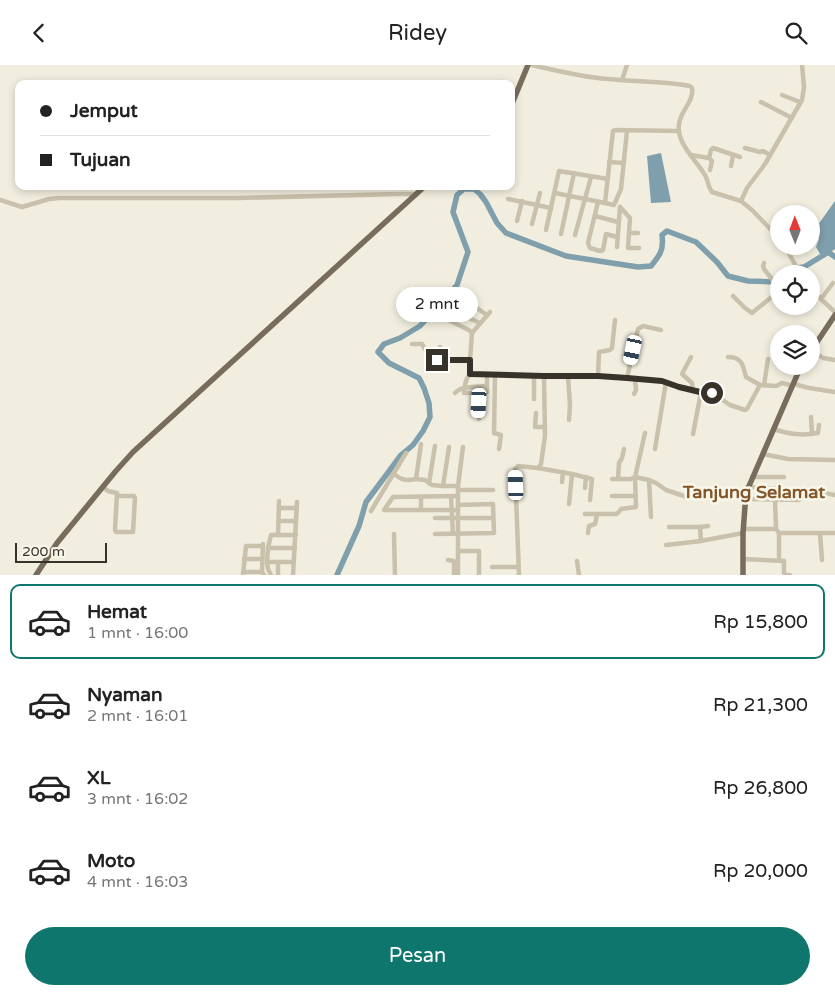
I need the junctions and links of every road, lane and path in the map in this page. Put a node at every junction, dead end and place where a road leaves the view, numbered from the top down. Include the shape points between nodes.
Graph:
1 (528, 65) edge
2 (532, 65) edge
3 (627, 65) edge
4 (802, 65) edge
5 (622, 80) junction
6 (782, 95) dead end
7 (515, 96) edge
8 (761, 102) dead end
9 (800, 102) junction
10 (792, 118) junction
11 (627, 131) junction
12 (679, 132) junction
13 (745, 148) dead end
14 (691, 155) junction
15 (733, 155) junction
16 (770, 155) junction
17 (740, 157) dead end
18 (709, 159) junction
19 (609, 162) junction
20 (624, 163) junction
21 (731, 166) dead end
22 (710, 169) dead end
23 (574, 173) junction
24 (591, 177) junction
25 (608, 179) junction
26 (421, 190) edge
27 (540, 193) dead end
28 (555, 193) junction
29 (416, 195) junction
30 (570, 197) junction
31 (0, 199) edge
32 (508, 199) dead end
33 (584, 199) junction
34 (522, 201) junction
35 (741, 201) junction
36 (598, 202) junction
37 (605, 203) junction
38 (537, 205) junction
39 (614, 205) junction
40 (620, 207) junction
41 (551, 208) junction
42 (595, 216) junction
43 (517, 221) dead end
44 (618, 222) junction
45 (532, 224) dead end
46 (770, 227) edge
47 (546, 230) dead end
48 (629, 233) junction
49 (638, 233) dead end
50 (561, 234) dead end
51 (575, 235) dead end
52 (617, 237) junction
53 (617, 247) dead end
54 (639, 249) dead end
55 (764, 263) dead end
56 (770, 277) edge
57 (833, 283) dead end
58 (733, 296) dead end
59 (770, 298) edge
60 (821, 299) joint
61 (468, 302) dead end
62 (453, 311) dead end
63 (835, 314) edge
64 (442, 317) dead end
65 (615, 321) dead end
66 (480, 323) junction
67 (662, 330) dead end
68 (472, 333) junction
69 (820, 337) edge
70 (412, 344) dead end
71 (440, 347) dead end
72 (820, 356) edge
73 (691, 357) dead end
74 (728, 357) dead end
75 (768, 359) dead end
76 (440, 360) junction
77 (470, 360) junction
78 (835, 360) edge
79 (470, 374) junction
80 (487, 374) junction
81 (495, 374) junction
82 (534, 375) junction
83 (798, 375) edge
84 (544, 376) junction
85 (568, 376) junction
86 (598, 376) junction
87 (627, 378) junction
88 (635, 379) junction
89 (666, 383) junction
90 (762, 385) junction
91 (794, 385) junction
92 (486, 386) junction
93 (464, 387) junction
94 (693, 391) junction
95 (700, 392) junction
96 (835, 392) edge
97 (455, 393) dead end
98 (470, 393) dead end
99 (634, 394) dead end
100 (534, 399) dead end
101 (536, 413) dead end
102 (811, 417) dead end
103 (478, 419) dead end
104 (569, 419) dead end
105 (819, 425) dead end
106 (545, 427) junction
107 (773, 429) junction
108 (645, 433) dead end
109 (812, 434) junction
110 (693, 435) dead end
111 (421, 444) dead end
112 (435, 446) dead end
113 (449, 447) dead end
114 (463, 447) dead end
115 (499, 449) dead end
116 (624, 449) dead end
117 (655, 449) dead end
118 (406, 453) dead end
119 (763, 454) junction
120 (835, 460) edge
121 (538, 468) junction
122 (562, 472) junction
123 (394, 474) junction
124 (572, 474) junction
125 (586, 477) junction
126 (635, 477) junction
127 (752, 477) junction
128 (784, 477) dead end
129 (416, 479) junction
130 (612, 479) dead end
131 (618, 479) junction
132 (649, 480) junction
133 (562, 482) dead end
134 (429, 483) junction
135 (443, 486) junction
136 (103, 487) junction
137 (747, 487) junction
138 (458, 488) junction
139 (585, 488) dead end
140 (782, 489) dead end
141 (493, 490) dead end
142 (835, 495) edge
143 (117, 496) junction
144 (451, 496) junction
145 (458, 496) junction
146 (636, 496) junction
147 (421, 497) junction
148 (612, 497) dead end
149 (746, 497) junction
150 (590, 500) dead end
151 (775, 500) junction
152 (279, 501) dead end
153 (569, 504) dead end
154 (280, 507) junction
155 (458, 507) junction
156 (421, 510) junction
157 (452, 510) junction
158 (371, 511) dead end
159 (585, 514) dead end
160 (597, 515) junction
161 (651, 517) dead end
162 (435, 518) dead end
163 (452, 518) junction
164 (458, 518) junction
165 (494, 518) junction
166 (279, 521) junction
167 (296, 521) junction
168 (708, 526) dead end
169 (669, 527) dead end
170 (700, 527) junction
171 (743, 531) junction
172 (777, 531) junction
173 (588, 533) dead end
174 (820, 533) junction
175 (835, 533) edge
176 (394, 534) dead end
177 (436, 534) dead end
178 (455, 534) junction
179 (278, 535) junction
180 (296, 535) junction
181 (701, 541) junction
182 (265, 545) junction
183 (666, 545) dead end
184 (295, 548) junction
185 (458, 551) junction
186 (244, 559) junction
187 (743, 559) junction
188 (265, 560) junction
189 (448, 560) dead end
190 (779, 560) junction
191 (822, 560) dead end
192 (577, 561) dead end
193 (278, 562) junction
194 (294, 563) junction
195 (492, 567) dead end
196 (518, 567) junction
197 (243, 573) edge
198 (263, 573) edge
199 (36, 575) edge
200 (271, 575) edge
201 (278, 575) edge
202 (293, 575) edge
203 (395, 575) edge
204 (454, 575) edge
205 (458, 575) edge
206 (479, 575) edge
207 (519, 575) edge
208 (579, 575) edge
209 (743, 575) edge
210 (790, 575) edge

1 - 7 main road
2 - 5 street via 582,77
3 - 5 street
4 - 9 street via 804,87
5 - 12 street via 690,86 693,92 681,117
6 - 9 street
8 - 10 street
9 - 10 street
10 - 16 street
11 - 12 street
11 - 19 street via 612,131
11 - 20 street
12 - 14 street
13 - 16 street
14 - 18 street
14 - 35 street via 712,192
15 - 17 street
15 - 18 street via 713,149
15 - 21 street
16 - 35 street
18 - 22 street via 712,161
19 - 20 street
19 - 25 street
20 - 39 street via 622,189
23 - 24 street
23 - 28 street via 559,171
23 - 30 street
24 - 25 street
24 - 33 street
25 - 37 street
26 - 29 main road
27 - 38 street
28 - 30 street
28 - 41 street
29 - 31 street via 59,198 22,207
29 - 136 main road via 133,452
30 - 33 street
30 - 50 street
32 - 34 street
33 - 36 street
33 - 51 street
34 - 38 street
34 - 43 street
35 - 46 street
36 - 37 street
36 - 42 street
37 - 39 street
38 - 41 street
38 - 45 street
39 - 40 street
40 - 44 street
40 - 48 street via 630,218
41 - 47 street
42 - 44 street
42 - 52 street via 588,243 590,248 603,250 606,234
44 - 52 street
48 - 49 street
48 - 54 street via 628,249
52 - 53 street
55 - 56 street via 763,268
57 - 60 street
58 - 59 street via 752,313
60 - 63 street
61 - 66 street via 488,313
62 - 66 street
63 - 69 main road
64 - 68 street
65 - 86 street via 612,348 599,352
66 - 68 street
67 - 87 street via 643,326 638,329
68 - 77 street
70 - 76 street via 422,344 430,357
71 - 76 street
72 - 78 street
73 - 94 street via 682,374 692,383
74 - 90 street via 743,365 746,377
75 - 90 street
76 - 77 street
77 - 79 street
79 - 80 street
79 - 93 street
80 - 81 street
80 - 92 street
81 - 82 street
81 - 115 street via 494,433 501,435
82 - 84 street
82 - 100 street
83 - 91 main road
84 - 85 street
84 - 106 street
85 - 86 street
85 - 104 street
86 - 87 street
87 - 88 street
88 - 89 street
88 - 99 street
89 - 94 street
89 - 117 street
90 - 91 street
90 - 95 street via 745,410 712,393
91 - 96 street
91 - 107 main road
92 - 93 street
92 - 103 street via 486,393 480,395
93 - 97 street
93 - 98 street via 464,393
94 - 95 street
95 - 110 street
101 - 106 street via 535,427
102 - 109 street
105 - 109 street via 818,433
106 - 121 street
107 - 109 street via 792,435
107 - 119 main road
108 - 126 street
111 - 129 street
112 - 134 street
113 - 135 street
114 - 138 street
116 - 131 street
118 - 123 street
119 - 120 street via 788,459
119 - 127 main road
121 - 122 street
121 - 196 street via 518,466 515,469
122 - 124 street
122 - 133 street
123 - 129 street via 402,479
123 - 158 street
124 - 125 street
124 - 153 street
125 - 139 street
125 - 150 street via 592,480
126 - 131 street
126 - 132 street
126 - 146 street
127 - 128 street
127 - 137 main road
129 - 134 street via 425,479
130 - 131 street
132 - 149 street via 687,497 703,493
132 - 161 street
134 - 135 street
135 - 138 street
136 - 143 street
136 - 199 main road via 57,543
137 - 140 street
137 - 149 main road
138 - 141 street
138 - 145 street
142 - 151 street via 804,489 801,499
143 - 143 street via 115,530 133,532 135,498
144 - 145 street
144 - 147 street
144 - 157 street
145 - 155 street
146 - 148 street
146 - 160 street via 634,508 621,509 616,514
147 - 156 street
147 - 156 street via 393,497 384,510
149 - 151 street
149 - 171 main road
151 - 172 street
152 - 154 street
154 - 166 street
154 - 167 street via 297,505
155 - 157 street
155 - 164 street
155 - 165 street via 493,504
156 - 157 street
157 - 163 street
159 - 160 street
160 - 173 street via 596,523 589,526
162 - 163 street
163 - 164 street
163 - 178 street
164 - 165 street
164 - 178 street
165 - 178 street via 494,533
166 - 167 street
166 - 179 street
167 - 180 street
168 - 170 street
169 - 170 street
170 - 181 street
171 - 172 street
171 - 181 street
171 - 187 main road
172 - 174 street
172 - 190 street
174 - 175 street
174 - 191 street
176 - 203 street
177 - 178 street
178 - 185 street
179 - 180 street
179 - 182 street via 271,535
180 - 184 street
181 - 183 street
182 - 184 street
182 - 186 street via 246,543
182 - 188 street
184 - 194 street
185 - 205 street
185 - 206 street via 479,551
186 - 188 street
186 - 197 street
187 - 190 street
187 - 209 main road
188 - 193 street
188 - 198 street
188 - 200 street
189 - 204 street via 454,561
190 - 210 street via 784,561 784,573
192 - 208 street
193 - 194 street
193 - 201 street
194 - 202 street
195 - 196 street
196 - 207 street
197 - 198 street

